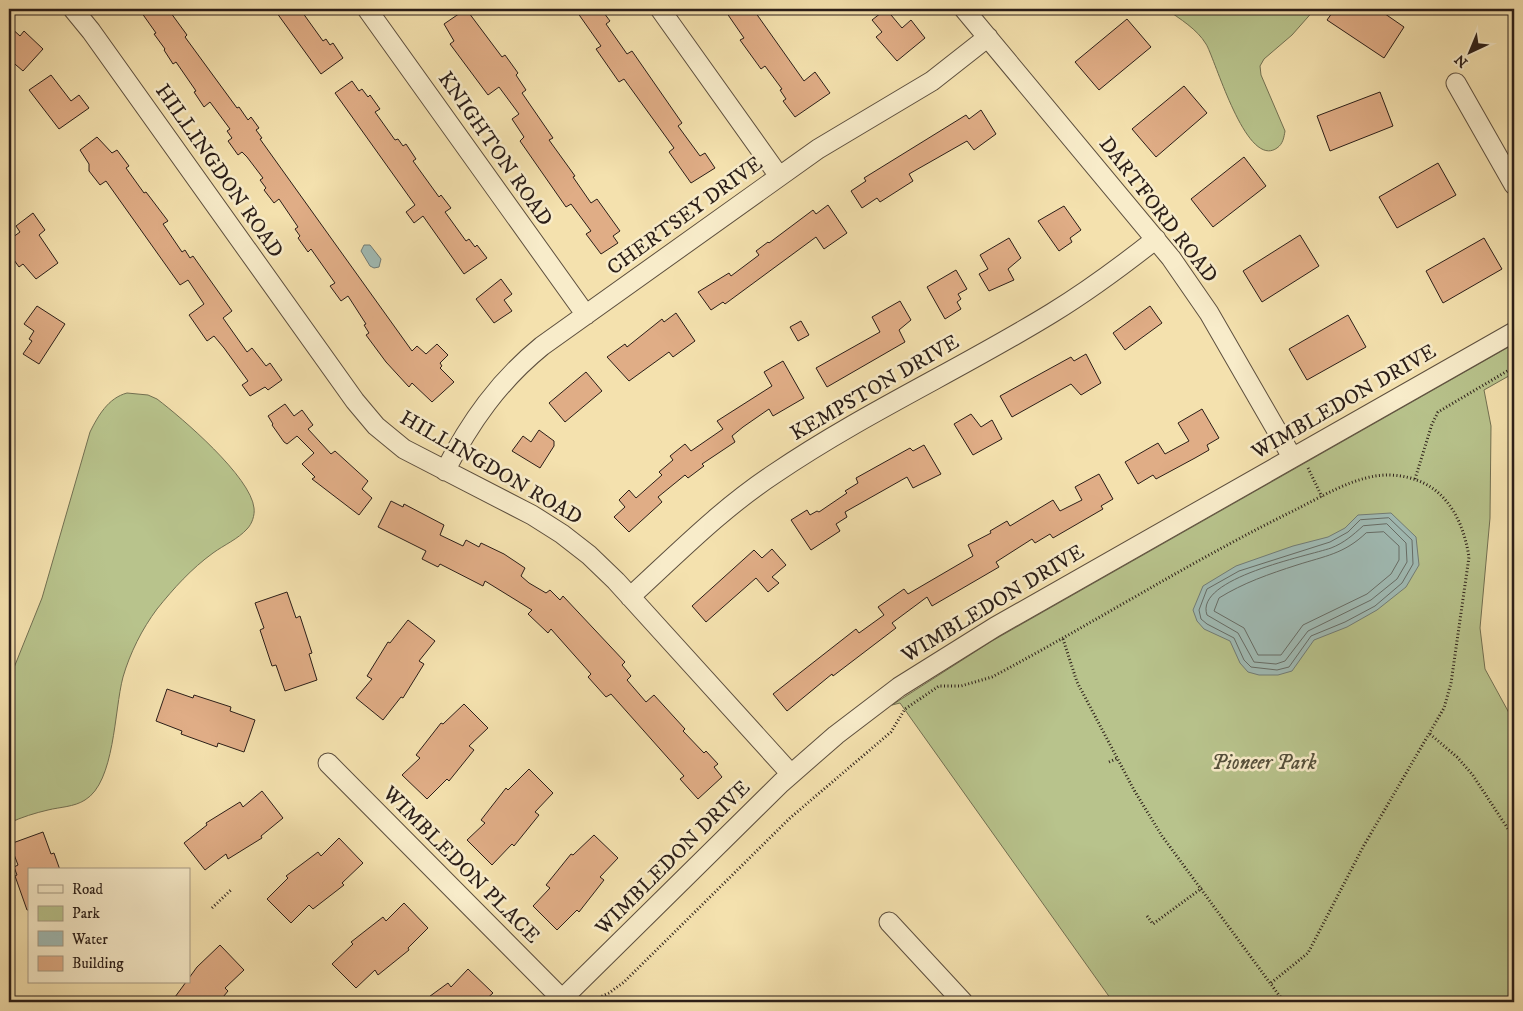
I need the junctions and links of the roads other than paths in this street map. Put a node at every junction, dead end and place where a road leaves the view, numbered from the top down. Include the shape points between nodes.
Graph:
1 (73, 9) edge
2 (367, 9) edge
3 (660, 9) edge
4 (964, 9) edge
5 (988, 37) junction
6 (1456, 83) dead end
7 (779, 176) junction
8 (1514, 185) edge
9 (1156, 239) junction
10 (586, 315) junction
11 (1514, 332) edge
12 (1296, 455) junction
13 (445, 471) junction
14 (630, 597) junction
15 (328, 763) dead end
16 (791, 774) junction
17 (889, 922) dead end
18 (562, 1001) edge
19 (964, 1002) edge

1 - 13 street, HILLINGDON ROAD via 92,31 355,401 376,426 398,444
2 - 10 street, KNIGHTON ROAD
3 - 7 street
4 - 5 street, DARTFORD ROAD
5 - 7 street, CHERTSEY DRIVE via 932,81 840,134
5 - 9 street, DARTFORD ROAD
6 - 8 street
7 - 10 street, CHERTSEY DRIVE
9 - 12 street, DARTFORD ROAD via 1205,307
9 - 14 street, KEMPSTON DRIVE via 1060,308 773,474 720,515
10 - 13 street, CHERTSEY DRIVE via 525,360 495,391 470,426
11 - 12 street, WIMBLEDON DRIVE
12 - 16 street, WIMBLEDON DRIVE via 923,671 850,724
13 - 14 street, HILLINGDON ROAD via 532,515 562,534 595,560
14 - 16 street, HILLINGDON ROAD
15 - 18 street, WIMBLEDON PLACE
16 - 18 street, WIMBLEDON DRIVE
17 - 19 street

